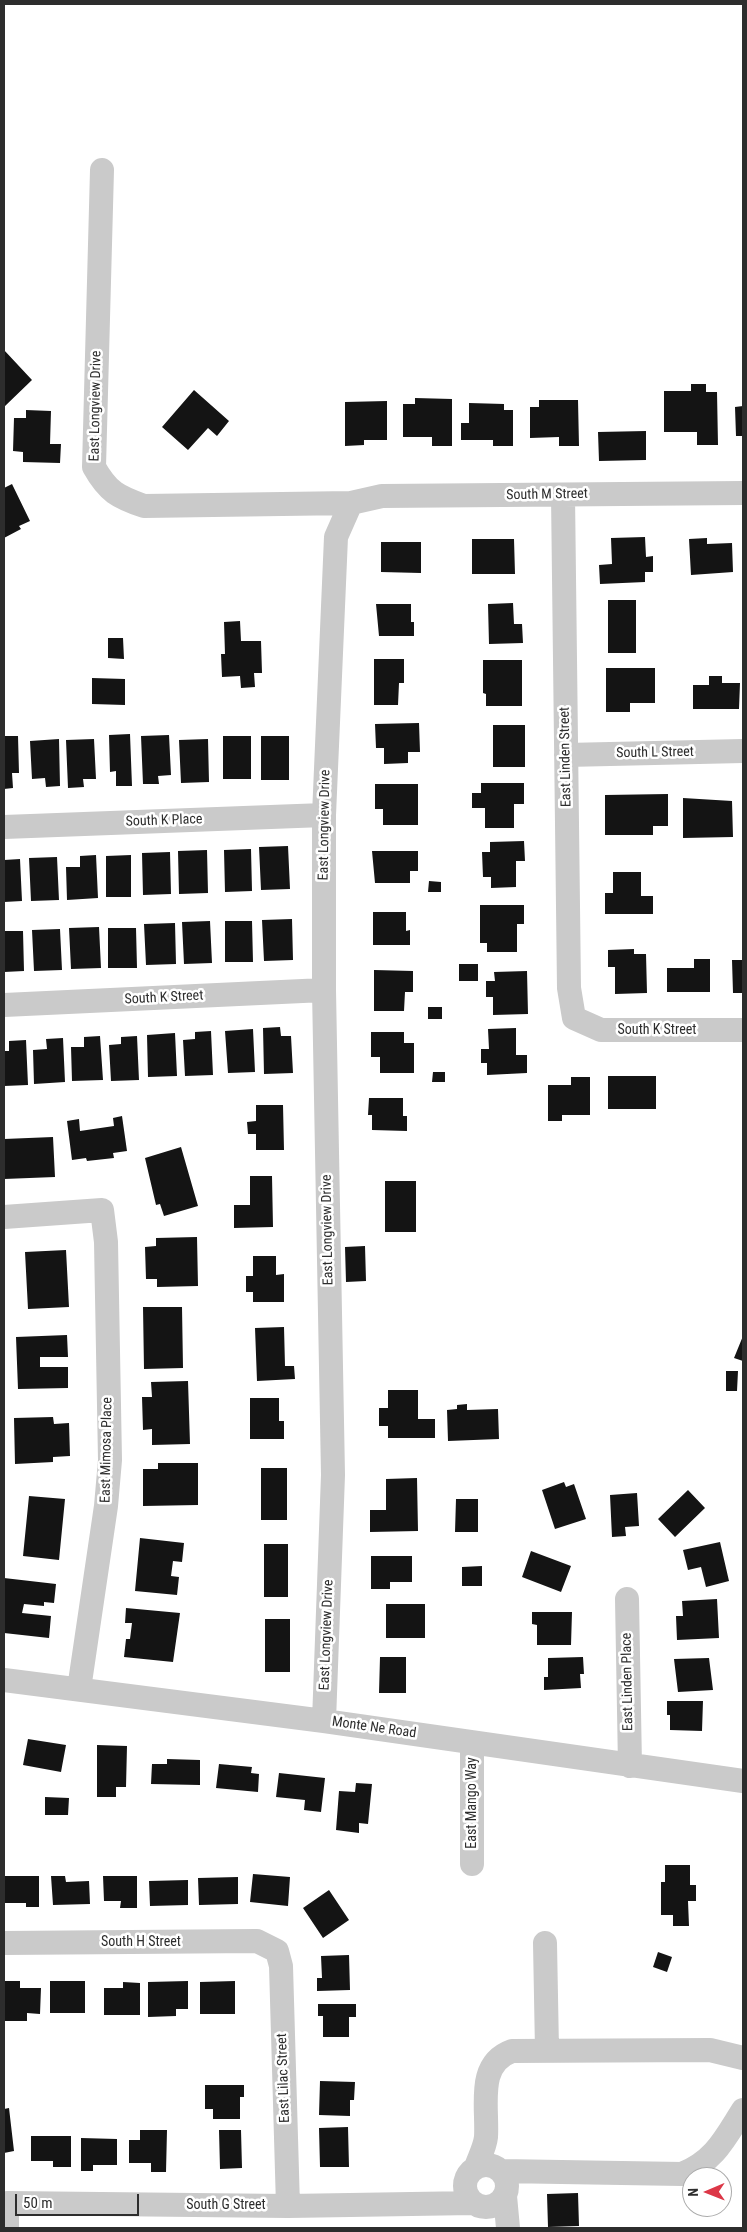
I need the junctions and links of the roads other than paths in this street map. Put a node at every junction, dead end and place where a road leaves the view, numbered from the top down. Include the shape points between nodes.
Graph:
1 (102, 170) dead end
2 (743, 493) edge
3 (563, 495) junction
4 (351, 502) junction
5 (743, 751) edge
6 (566, 756) junction
7 (324, 815) junction
8 (4, 827) edge
9 (324, 990) junction
10 (4, 1005) edge
11 (574, 1018) joint
12 (743, 1030) edge
13 (4, 1217) edge
14 (627, 1599) dead end
15 (4, 1680) edge
16 (79, 1688) junction
17 (324, 1721) junction
18 (472, 1742) junction
19 (630, 1766) junction
20 (743, 1780) edge
21 (472, 1864) dead end
22 (4, 1943) edge
23 (545, 1944) dead end
24 (277, 1951) joint
25 (547, 2050) junction
26 (743, 2058) edge
27 (743, 2110) edge
28 (489, 2186) junction
29 (288, 2206) junction
30 (508, 2227) edge
31 (7, 2228) edge

1 - 4 street, East Longview Drive via 94,467 103,483 118,497 144,506
2 - 3 street, South M Street
3 - 4 street, South M Street via 382,496
3 - 6 street, East Linden Street
4 - 7 street, East Longview Drive via 336,537
5 - 6 street, South L Street
6 - 11 street, East Linden Street via 569,988
7 - 8 street, South K Place
7 - 9 street, East Longview Drive
9 - 10 street, South K Street
9 - 17 street, East Longview Drive via 333,1475
11 - 12 street, South K Street via 601,1030
13 - 16 street, East Mimosa Place via 102,1210 106,1242 110,1460
14 - 19 street, East Linden Place
15 - 16 street, Monte Ne Road
16 - 17 street, Monte Ne Road
17 - 18 street, Monte Ne Road
18 - 19 street, Monte Ne Road
18 - 21 street, East Mango Way
19 - 20 street, Monte Ne Road
22 - 24 street, South H Street via 257,1941
23 - 25 street
24 - 29 street, East Lilac Street via 281,1966
25 - 26 street via 710,2050
25 - 28 street via 512,2051 501,2055 492,2064 487,2078
27 - 28 street via 714,2156 696,2169 682,2174 534,2172
28 - 29 street, South G Street via 445,2204
28 - 30 street
29 - 31 street, South G Street via 7,2203

